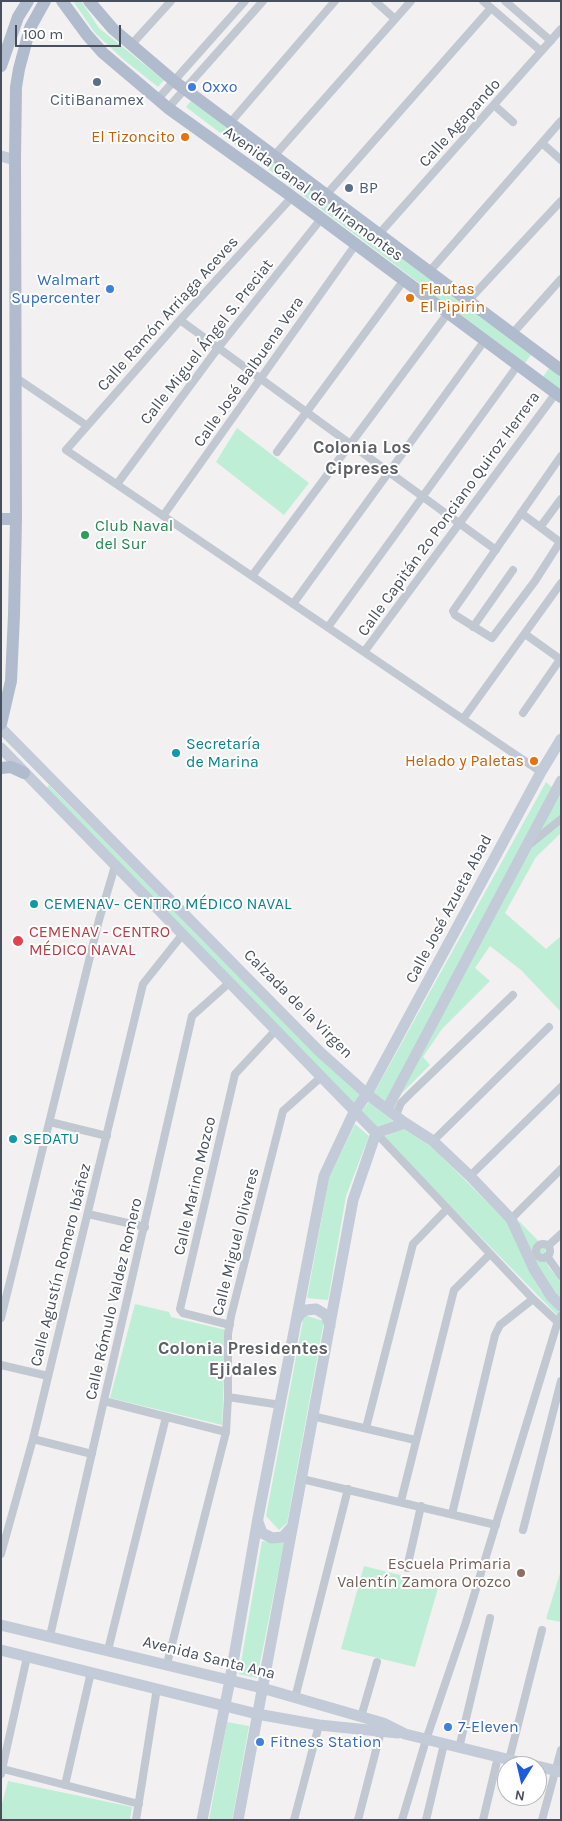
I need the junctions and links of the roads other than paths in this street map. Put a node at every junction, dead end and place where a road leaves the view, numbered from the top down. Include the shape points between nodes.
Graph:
1 (28, 1) edge
2 (45, 1) edge
3 (62, 1) edge
4 (171, 1) edge
5 (245, 1) edge
6 (263, 1) edge
7 (335, 1) edge
8 (375, 1) edge
9 (411, 1) edge
10 (482, 1) edge
11 (505, 1) edge
12 (94, 3) edge
13 (491, 8) junction
14 (395, 19) junction
15 (561, 29) edge
16 (551, 41) junction
17 (131, 46) junction
18 (542, 51) junction
19 (1, 66) edge
20 (179, 85) junction
21 (157, 100) junction
22 (494, 105) junction
23 (168, 108) junction
24 (561, 121) edge
25 (513, 122) dead end
26 (230, 123) junction
27 (542, 143) junction
28 (1, 156) edge
29 (274, 156) junction
30 (15, 160) junction
31 (561, 160) edge
32 (326, 195) junction
33 (292, 197) junction
34 (561, 201) edge
35 (321, 218) junction
36 (379, 234) junction
37 (356, 244) junction
38 (429, 272) junction
39 (561, 279) edge
40 (404, 280) junction
41 (468, 301) junction
42 (448, 313) junction
43 (180, 320) junction
44 (512, 334) junction
45 (485, 340) junction
46 (218, 348) junction
47 (535, 351) junction
48 (520, 367) junction
49 (558, 367) edge
50 (15, 377) junction
51 (261, 379) junction
52 (539, 381) junction
53 (558, 395) edge
54 (306, 412) junction
55 (86, 425) junction
56 (351, 444) junction
57 (277, 452) dead end
58 (561, 456) edge
59 (558, 465) edge
60 (389, 472) junction
61 (116, 484) junction
62 (422, 496) junction
63 (561, 499) edge
64 (521, 513) junction
65 (164, 516) junction
66 (16, 518) junction
67 (1, 519) edge
68 (459, 523) junction
69 (541, 526) junction
70 (496, 550) junction
71 (513, 570) dead end
72 (252, 576) junction
73 (561, 583) edge
74 (293, 604) junction
75 (328, 627) junction
76 (473, 627) junction
77 (525, 634) junction
78 (364, 652) junction
79 (560, 658) edge
80 (523, 713) dead end
81 (463, 719) junction
82 (1, 724) edge
83 (1, 728) edge
84 (561, 739) edge
85 (1, 748) edge
86 (1, 768) edge
87 (24, 772) junction
88 (541, 772) junction
89 (560, 783) edge
90 (561, 819) edge
91 (524, 850) junction
92 (115, 866) junction
93 (182, 935) junction
94 (229, 983) junction
95 (513, 995) dead end
96 (549, 1027) dead end
97 (275, 1031) junction
98 (320, 1078) junction
99 (561, 1087) edge
100 (367, 1094) junction
101 (354, 1112) junction
102 (391, 1112) junction
103 (50, 1122) junction
104 (405, 1123) junction
105 (376, 1133) junction
106 (107, 1136) junction
107 (433, 1141) junction
108 (561, 1169) edge
109 (470, 1176) junction
110 (447, 1209) junction
111 (88, 1214) junction
112 (511, 1219) junction
113 (145, 1227) junction
114 (561, 1234) edge
115 (548, 1246) junction
116 (490, 1254) junction
117 (547, 1256) junction
118 (561, 1276) edge
119 (533, 1299) junction
120 (561, 1306) edge
121 (1, 1318) edge
122 (560, 1321) edge
123 (296, 1324) junction
124 (230, 1325) junction
125 (329, 1330) junction
126 (1, 1365) edge
127 (48, 1376) junction
128 (561, 1381) edge
129 (228, 1397) junction
130 (104, 1401) junction
131 (280, 1405) junction
132 (312, 1416) junction
133 (166, 1417) junction
134 (366, 1428) junction
135 (226, 1432) junction
136 (33, 1439) junction
137 (416, 1440) junction
138 (92, 1454) junction
139 (302, 1478) junction
140 (348, 1489) junction
141 (401, 1501) junction
142 (422, 1506) junction
143 (452, 1514) junction
144 (258, 1518) junction
145 (292, 1524) junction
146 (496, 1525) junction
147 (523, 1530) dead end
148 (1, 1554) edge
149 (407, 1568) dead end
150 (490, 1618) dead end
151 (1, 1625) edge
152 (542, 1630) dead end
153 (50, 1636) junction
154 (1, 1650) edge
155 (108, 1650) junction
156 (27, 1656) junction
157 (377, 1662) dead end
158 (167, 1664) junction
159 (91, 1672) junction
160 (230, 1680) junction
161 (157, 1688) junction
162 (262, 1688) junction
163 (296, 1698) junction
164 (225, 1706) junction
165 (257, 1714) junction
166 (361, 1717) junction
167 (319, 1725) junction
168 (382, 1728) junction
169 (426, 1740) junction
170 (5, 1742) edge
171 (444, 1744) junction
172 (459, 1748) junction
173 (561, 1750) edge
174 (504, 1756) edge
175 (497, 1757) edge
176 (558, 1771) edge
177 (2, 1772) edge
178 (497, 1777) edge
179 (65, 1785) junction
180 (138, 1804) junction
181 (136, 1820) edge
182 (202, 1820) edge
183 (238, 1820) edge
184 (294, 1820) edge
185 (358, 1820) edge
186 (402, 1820) edge
187 (426, 1820) edge
188 (483, 1820) edge
189 (542, 1820) edge

1 - 19 main road via 18,16
2 - 30 main road via 30,28 18,69
3 - 21 main road, Avenida Canal de Miramontes via 103,54
4 - 17 street
5 - 20 street
6 - 20 street
7 - 26 street
8 - 14 street
9 - 14 street
10 - 13 street
11 - 16 street
12 - 17 main road, Avenida Canal de Miramontes
13 - 18 street
13 - 32 street
14 - 29 street
15 - 16 street, Calle Agapando
16 - 18 street, Calle Agapando
17 - 20 main road, Avenida Canal de Miramontes
18 - 22 street, Calle Agapando
20 - 21 street
20 - 23 street
20 - 26 main road, Avenida Canal de Miramontes
21 - 23 main road, Avenida Canal de Miramontes
22 - 25 street
22 - 36 street, Calle Agapando
23 - 33 main road, Avenida Canal de Miramontes
24 - 27 street
26 - 29 main road, Avenida Canal de Miramontes
27 - 31 street
27 - 38 street
28 - 30 street
29 - 32 main road, Avenida Canal de Miramontes
30 - 50 main road
32 - 36 main road, Avenida Canal de Miramontes
33 - 35 main road, Avenida Canal de Miramontes
33 - 43 street, Calle Ramón Arriaga Aceves
34 - 41 street
35 - 37 main road, Avenida Canal de Miramontes
35 - 46 street, Calle Miguel Ángel S. Preciat
36 - 38 main road, Avenida Canal de Miramontes
37 - 40 main road, Avenida Canal de Miramontes
37 - 51 street, Calle José Balbuena Vera
38 - 41 main road, Avenida Canal de Miramontes
39 - 44 street
40 - 42 main road, Avenida Canal de Miramontes
40 - 54 street
41 - 44 main road, Avenida Canal de Miramontes
42 - 45 main road, Avenida Canal de Miramontes
42 - 56 street
43 - 46 street
43 - 55 street, Calle Ramón Arriaga Aceves
44 - 47 main road, Avenida Canal de Miramontes
45 - 48 main road, Avenida Canal de Miramontes
45 - 60 street
46 - 51 street
46 - 61 street, Calle Miguel Ángel S. Preciat
47 - 48 main road via 536,364 530,369
47 - 49 main road, Avenida Canal de Miramontes
48 - 52 main road, Avenida Canal de Miramontes
48 - 62 street
49 - 52 main road via 546,363 540,366 537,373
50 - 55 street
50 - 66 main road
51 - 54 street
51 - 65 street, Calle José Balbuena Vera
52 - 53 main road, Avenida Canal de Miramontes
53 - 68 street, Calle Capitán 2º Ponciano Quiroz Herrera via 546,406
54 - 56 street
54 - 57 street
55 - 61 street, Calle Ramón Arriaga Aceves via 66,450
56 - 60 street
56 - 72 street
58 - 59 street
59 - 64 street
60 - 62 street
60 - 74 street
61 - 65 street
62 - 68 street
62 - 75 street
63 - 69 street
64 - 69 street
64 - 70 street
65 - 72 street
66 - 67 main road
66 - 82 main road via 11,681
68 - 70 street
68 - 78 street, Calle Capitán 2º Ponciano Quiroz Herrera
69 - 76 street via 560,542 554,552 495,637 488,638
70 - 76 street via 453,610 455,615
71 - 76 street
72 - 74 street
73 - 77 street
74 - 75 street
75 - 78 street
77 - 79 street
77 - 81 street
78 - 81 street
79 - 80 street
81 - 88 street
83 - 100 street, Calzada de la Virgen via 320,1052
84 - 88 street, Calle José Azueta Abad
85 - 87 street, Calzada de la Virgen
86 - 87 main road via 11,767
87 - 92 street, Calzada de la Virgen
88 - 100 street, Calle José Azueta Abad
89 - 91 street
90 - 91 street
91 - 102 street
92 - 93 street, Calzada de la Virgen
92 - 103 street
93 - 94 street, Calzada de la Virgen
93 - 106 street, Calle Agustín Romero Ibáñez via 143,984
94 - 97 street, Calzada de la Virgen
94 - 113 street, Calle Rómulo Valdez Romero via 192,1016
95 - 102 street
96 - 107 street
97 - 98 street, Calzada de la Virgen
97 - 124 street, Calle Marino Mozco via 235,1074 180,1309
98 - 101 street, Calzada de la Virgen
98 - 124 street, Calle Miguel Olivares via 283,1111
99 - 109 street
100 - 101 street, Calle José Azueta Abad
100 - 102 street, Calzada de la Virgen
101 - 105 street, Calzada de la Virgen
101 - 123 street, Calle José Azueta Abad via 324,1176
102 - 104 street, Calzada de la Virgen
103 - 106 street
103 - 121 street
104 - 105 street
104 - 107 street, Calzada de la Virgen
105 - 110 street, Calzada de la Virgen
105 - 125 street via 353,1200
106 - 111 street, Calle Agustín Romero Ibáñez
107 - 109 street, Calzada de la Virgen
108 - 112 street
109 - 112 street, Calzada de la Virgen
110 - 116 street, Calzada de la Virgen
110 - 134 street via 413,1244
111 - 113 street
111 - 127 street, Calle Agustín Romero Ibáñez
112 - 120 street, Calzada de la Virgen via 534,1269
113 - 130 street, Calle Rómulo Valdez Romero
114 - 115 street
115 - 117 street
115 - 117 street via 539,1245 536,1250 538,1255
116 - 119 street, Calzada de la Virgen
116 - 137 street via 454,1290
117 - 118 street
119 - 122 street, Calzada de la Virgen
119 - 143 street via 500,1325 495,1335
122 - 146 street
123 - 125 street via 303,1312 316,1309 326,1315 330,1322
123 - 131 street, Calle José Azueta Abad
124 - 129 street, Calle Miguel Olivares
125 - 132 street
126 - 127 street
127 - 136 street, Calle Agustín Romero Ibáñez
128 - 147 street
129 - 131 street
129 - 135 street, Calle Miguel Olivares
130 - 133 street
130 - 138 street, Calle Rómulo Valdez Romero
131 - 144 street, Calle José Azueta Abad
132 - 134 street
132 - 139 street
133 - 135 street
133 - 155 street
134 - 137 street
135 - 158 street, Calle Miguel Olivares
136 - 138 street
136 - 148 street, Calle Agustín Romero Ibáñez
137 - 141 street
138 - 153 street, Calle Rómulo Valdez Romero
139 - 140 street
139 - 145 street
140 - 141 street
140 - 163 street
141 - 142 street
142 - 143 street
142 - 149 street
143 - 146 street
144 - 145 street via 262,1533 272,1538 287,1534
144 - 160 street, Calle José Azueta Abad
145 - 162 street
146 - 169 street
150 - 172 street
151 - 153 street, Avenida Santa Ana
152 - 174 street
153 - 155 street, Avenida Santa Ana
154 - 156 street, Avenida Santa Ana
155 - 158 street, Avenida Santa Ana
156 - 159 street, Avenida Santa Ana
156 - 170 street
157 - 166 street
158 - 160 street, Avenida Santa Ana
159 - 161 street, Avenida Santa Ana
159 - 179 street
160 - 162 street, Avenida Santa Ana
160 - 164 street, Calle José Azueta Abad
161 - 164 street, Avenida Santa Ana
161 - 180 street
162 - 163 street, Avenida Santa Ana
162 - 165 street
163 - 166 street, Avenida Santa Ana
164 - 165 street, Avenida Santa Ana
164 - 182 street, Calle José Azueta Abad
165 - 167 street, Avenida Santa Ana
165 - 183 street
166 - 168 street, Avenida Santa Ana
167 - 168 street, Avenida Santa Ana
167 - 184 street
168 - 169 street, Avenida Santa Ana
168 - 185 street
169 - 171 street, Avenida Santa Ana
169 - 186 street
170 - 177 street
171 - 172 street, Avenida Santa Ana
171 - 187 street
172 - 175 street, Avenida Santa Ana
173 - 176 street
176 - 189 street
177 - 179 street
178 - 188 street
179 - 180 street
180 - 181 street

